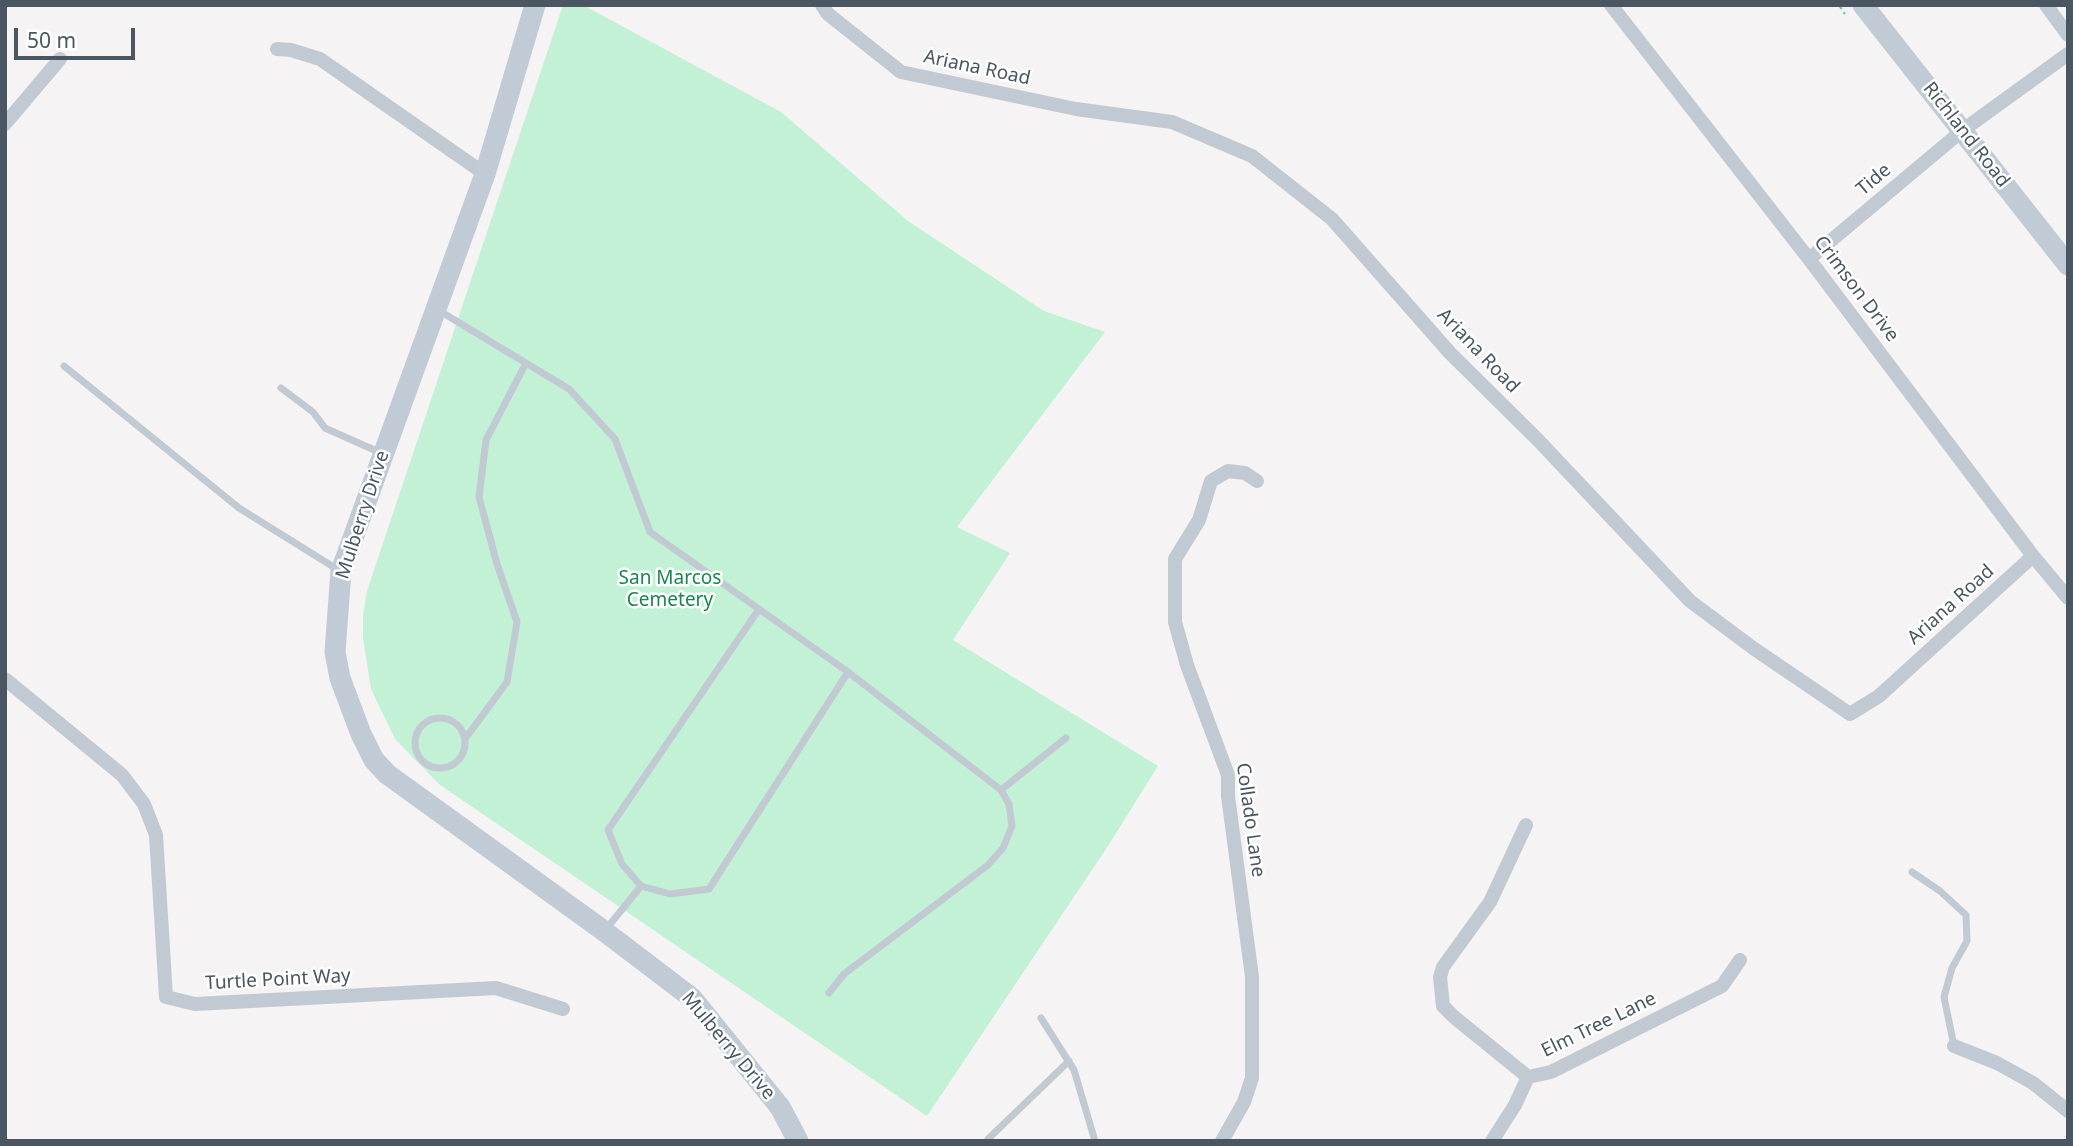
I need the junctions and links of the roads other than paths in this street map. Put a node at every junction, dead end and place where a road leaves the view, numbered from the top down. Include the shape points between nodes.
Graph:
1 (535, 5) edge
2 (822, 5) edge
3 (1611, 5) edge
4 (1863, 5) edge
5 (2046, 5) edge
6 (2068, 35) edge
7 (277, 49) dead end
8 (2068, 54) edge
9 (61, 59) dead end
10 (5, 124) edge
11 (1962, 130) junction
12 (485, 174) junction
13 (1810, 259) junction
14 (2068, 265) edge
15 (436, 309) junction
16 (526, 363) junction
17 (64, 366) dead end
18 (281, 388) dead end
19 (383, 454) junction
20 (1258, 481) dead end
21 (2033, 556) junction
22 (341, 571) junction
23 (2068, 598) edge
24 (759, 609) junction
25 (848, 672) junction
26 (5, 680) edge
27 (1066, 738) dead end
28 (465, 739) junction
29 (1001, 790) junction
30 (1526, 825) dead end
31 (1912, 872) dead end
32 (641, 886) junction
33 (604, 931) junction
34 (1740, 960) dead end
35 (829, 993) dead end
36 (563, 1009) dead end
37 (1041, 1018) dead end
38 (1954, 1046) joint
39 (1069, 1061) junction
40 (1528, 1077) junction
41 (2068, 1111) edge
42 (797, 1141) edge
43 (991, 1141) edge
44 (1095, 1141) edge
45 (1222, 1141) edge
46 (1492, 1141) edge

1 - 12 main road, Mulberry Drive
2 - 21 street, Ariana Road via 901,72 1076,109 1172,122 1252,156 1332,219 1450,354 1690,601 1850,714 1879,696
3 - 13 street, Crimson Drive
4 - 11 main road, Richland Road
5 - 6 street
7 - 12 street via 320,59
8 - 11 street, Tide
9 - 10 street
11 - 13 street, Tide
11 - 14 main road, Richland Road
12 - 15 main road, Mulberry Drive
13 - 21 street, Crimson Drive
15 - 16 lane
15 - 19 main road, Mulberry Drive
16 - 24 lane via 569,389 615,439 650,532
16 - 28 lane via 486,440 479,497 517,622 507,682
17 - 22 lane via 239,508
18 - 19 lane via 313,412 325,428
19 - 22 main road, Mulberry Drive
20 - 45 street, Collado Lane via 1228,471 1211,481 1199,520 1175,559 1175,622 1228,775 1252,977 1252,1077
21 - 23 street, Crimson Drive
22 - 33 main road, Mulberry Drive via 335,652 344,689 374,760
24 - 25 lane
24 - 32 lane via 608,830 622,864
25 - 29 lane
25 - 32 lane via 709,889 670,894
26 - 36 street, Turtle Point Way via 122,775 144,804 156,835 166,997 195,1004 496,988
27 - 29 lane
28 - 28 lane via 450,720 435,719 418,733 416,748 423,761 443,768 463,755
29 - 35 lane via 1012,825 1003,848 988,866 844,974
30 - 40 street via 1490,902 1440,977 1443,1006
31 - 38 lane via 1966,915 1968,940 1952,968 1944,997
32 - 33 lane
33 - 42 main road, Mulberry Drive via 692,998 780,1107
34 - 40 street, Elm Tree Lane via 1722,986 1552,1072
37 - 39 lane
38 - 41 street via 2033,1083
39 - 43 lane via 988,1139
39 - 44 lane
40 - 46 street, Elm Tree Lane

